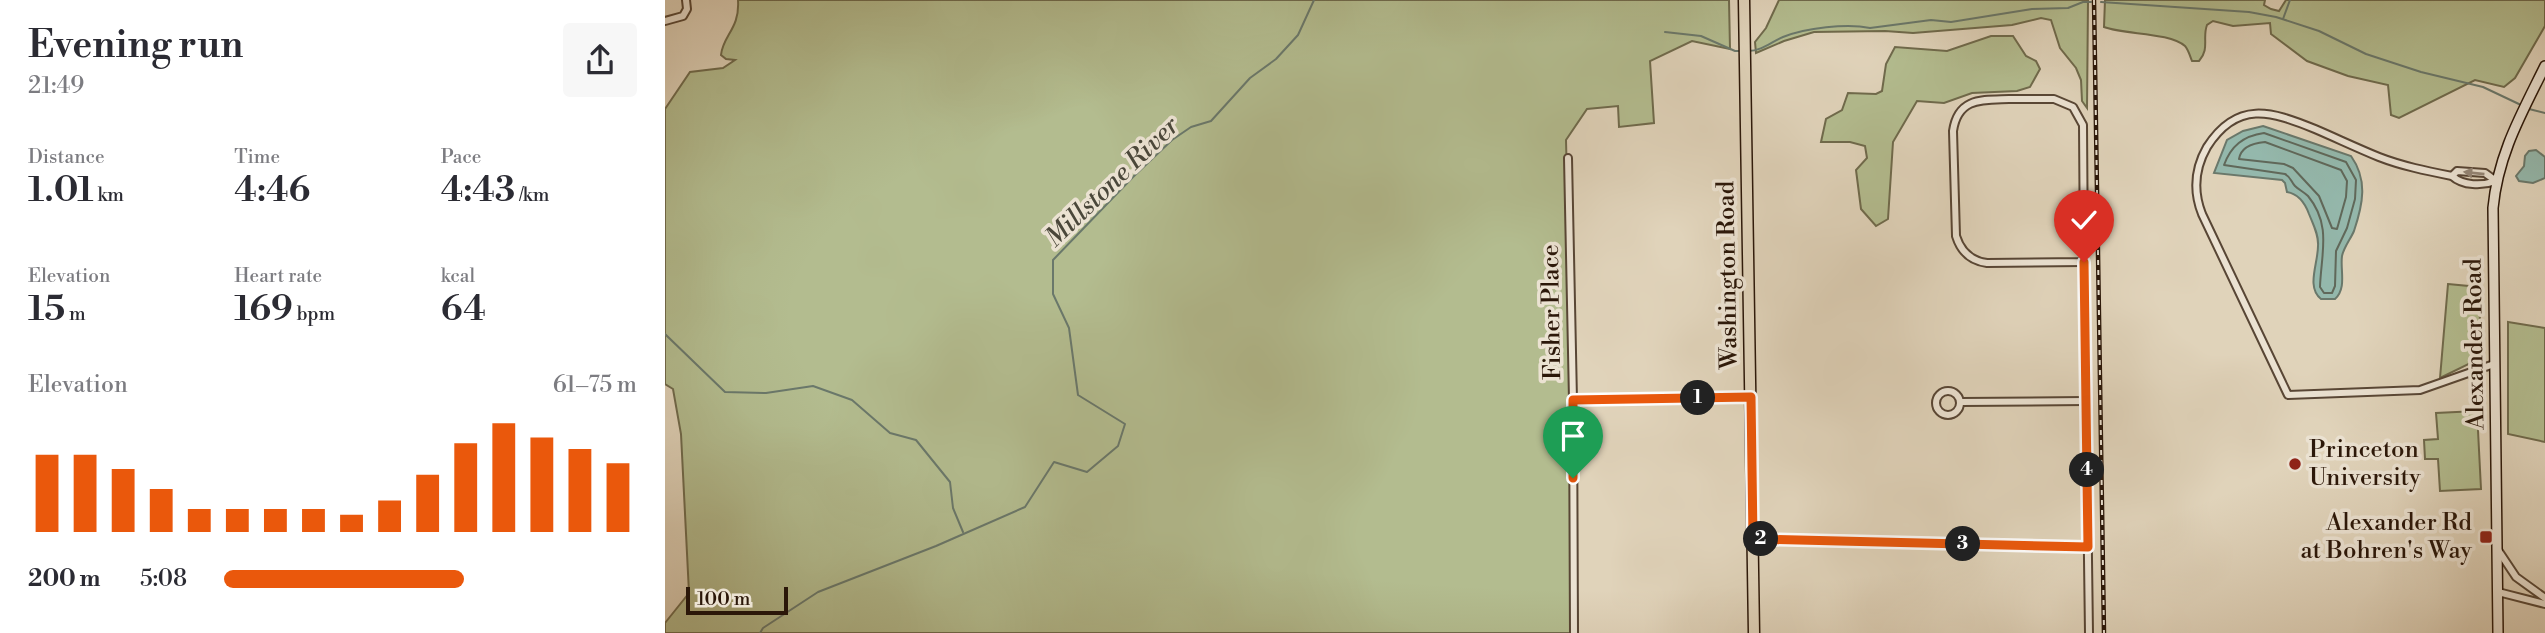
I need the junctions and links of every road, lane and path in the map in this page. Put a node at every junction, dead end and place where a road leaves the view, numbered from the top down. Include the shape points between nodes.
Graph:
1 (686, 0) edge
2 (1744, 0) edge
3 (665, 21) edge
4 (2545, 66) edge
5 (1568, 158) dead end
6 (2452, 176) junction
7 (2496, 181) junction
8 (2084, 262) junction
9 (2494, 364) junction
10 (1751, 397) junction
11 (1573, 400) junction
12 (2086, 401) junction
13 (1961, 402) junction
14 (1753, 539) junction
15 (2088, 547) junction
16 (2497, 550) junction
17 (2498, 592) junction
18 (2545, 598) edge
19 (2545, 604) edge
20 (1574, 633) edge
21 (1754, 633) edge
22 (2089, 633) edge
23 (2498, 633) edge

1 - 3 street via 684,15
2 - 10 main road, Washington Road
4 - 7 street, Alexander Road via 2501,158
5 - 11 street, Fisher Place
6 - 7 street via 2483,185
7 -> 6 street via 2485,173 2457,171
6 - 9 street via 2382,158 2284,117 2257,113 2228,123 2213,138 2198,167 2196,196 2288,395 2420,390
7 - 9 street, Alexander Road
8 - 8 street via 2083,125 2077,112 2054,99 1980,100 1967,105 1957,116 1954,131 1957,236 1962,250 1987,263
8 - 12 street
9 - 16 street, Alexander Road
10 - 11 street
10 - 14 main road, Washington Road
11 - 20 street, Fisher Place
12 - 13 street
12 - 15 street
13 - 13 street via 1948,390 1939,394 1935,403 1939,412 1948,415 1957,411
14 - 15 street
14 - 21 main road, Washington Road
15 - 22 street
16 - 17 street, Alexander Road
16 - 18 street via 2516,578
17 - 19 street
17 - 23 street, Alexander Road

